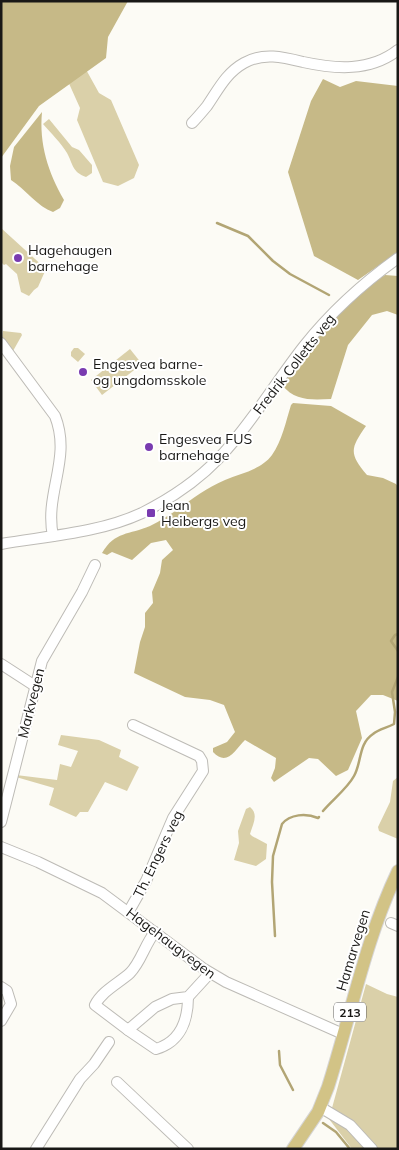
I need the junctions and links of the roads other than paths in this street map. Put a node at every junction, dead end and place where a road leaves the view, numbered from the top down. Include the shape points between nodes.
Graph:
1 (398, 50) edge
2 (192, 123) dead end
3 (398, 258) edge
4 (1, 343) edge
5 (53, 536) junction
6 (1, 544) edge
7 (94, 565) dead end
8 (1, 664) edge
9 (34, 686) junction
10 (132, 724) dead end
11 (1, 822) edge
12 (1, 847) edge
13 (398, 870) edge
14 (129, 912) junction
15 (154, 932) junction
16 (210, 973) junction
17 (1, 987) edge
18 (188, 997) junction
19 (1, 1021) edge
20 (128, 1030) junction
21 (344, 1034) junction
22 (109, 1042) dead end
23 (117, 1082) dead end
24 (320, 1107) junction
25 (36, 1149) edge
26 (188, 1149) edge
27 (293, 1149) edge
28 (372, 1149) edge

1 - 2 street via 360,67 336,67 276,56 244,62 227,77
3 - 5 street, Fredrik Colletts veg via 328,318 218,459 184,488 120,522
4 - 5 street via 55,416 60,428 62,453 50,520
5 - 6 street, Fredrik Colletts veg
7 - 9 street, Markvegen via 42,661
8 - 9 street
9 - 11 street, Markvegen
10 - 14 street, Th. Engers veg via 199,756 203,771 172,818
12 - 14 street, Hagehaugvegen via 95,888
13 - 21 main road, Hamarvegen / 213 via 375,924
14 - 15 street, Hagehaugvegen
15 - 16 street, Hagehaugvegen
15 - 20 street via 132,970 95,1005
16 - 18 street
16 - 21 street, Hagehaugvegen via 249,994
17 - 19 street via 7,991 11,1004
18 - 20 street via 155,1007
18 - 20 street via 183,1026 168,1044 156,1050
21 - 24 main road, Hamarvegen / 213
22 - 25 street via 80,1079
23 - 26 street
24 - 27 main road, Hamarvegen / 213
24 - 28 street via 350,1125

